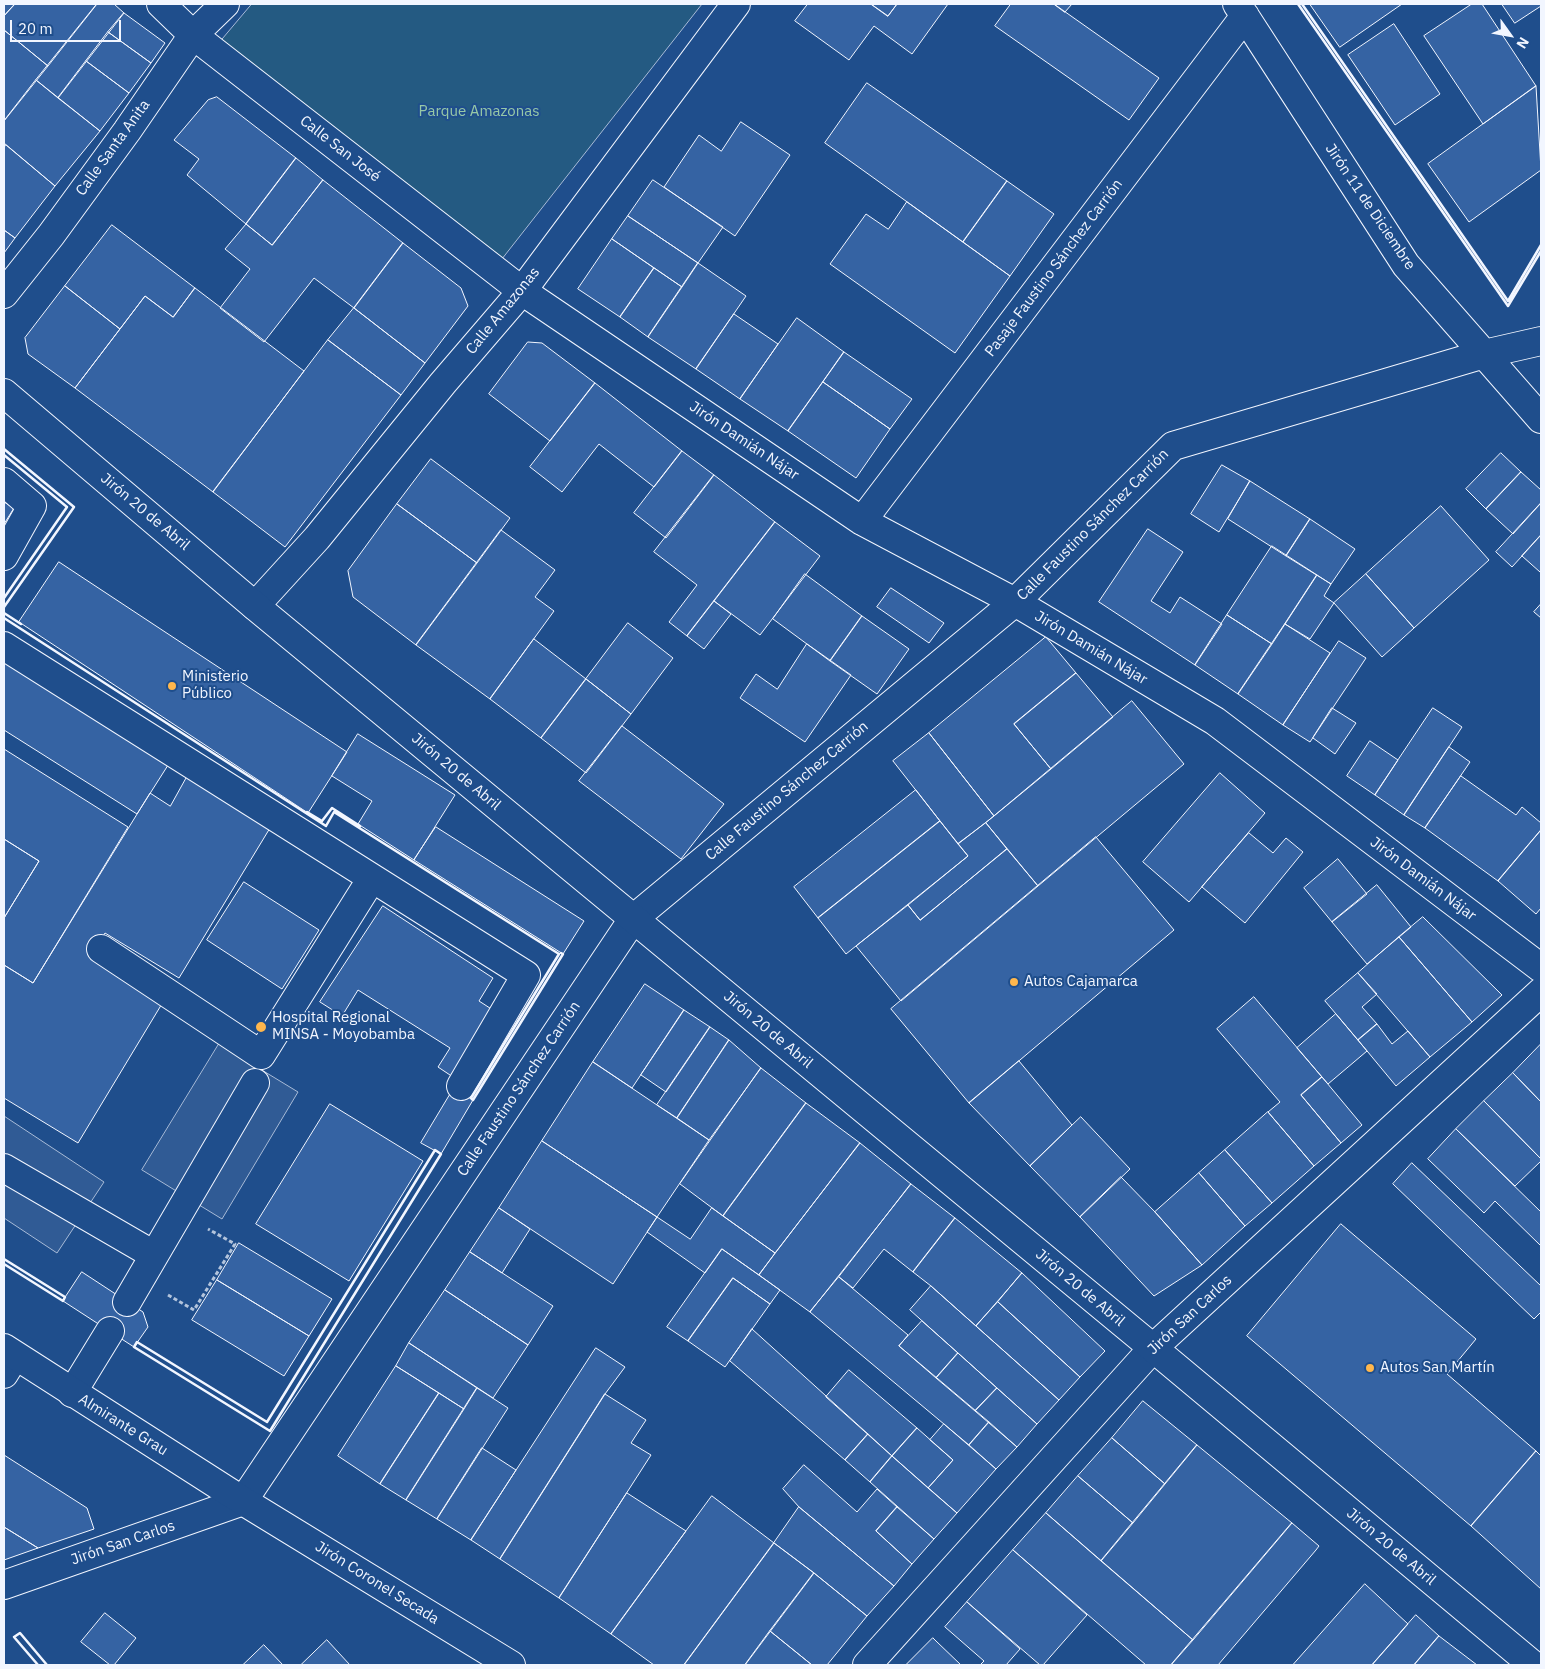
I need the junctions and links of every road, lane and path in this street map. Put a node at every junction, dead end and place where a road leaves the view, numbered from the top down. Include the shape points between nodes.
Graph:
1 (161, 4) edge
2 (225, 4) edge
3 (736, 4) edge
4 (1241, 10) edge
5 (193, 35) junction
6 (522, 290) junction
7 (4, 294) edge
8 (1541, 341) edge
9 (1484, 354) junction
10 (4, 393) edge
11 (1541, 419) edge
12 (4, 482) edge
13 (862, 521) junction
14 (4, 556) edge
15 (1015, 602) junction
16 (255, 606) junction
17 (4, 646) edge
18 (372, 878) junction
19 (633, 919) junction
20 (102, 949) dead end
21 (1541, 968) edge
22 (1541, 992) edge
23 (255, 1083) dead end
24 (461, 1086) dead end
25 (4, 1168) edge
26 (235, 1244) dead end
27 (154, 1255) junction
28 (165, 1293) dead end
29 (127, 1302) dead end
30 (110, 1331) dead end
31 (1153, 1348) junction
32 (7, 1359) edge
33 (72, 1393) junction
34 (243, 1501) junction
35 (4, 1585) edge
36 (511, 1665) edge
37 (867, 1665) edge
38 (1533, 1665) edge

1 - 5 street, Calle San José
2 - 5 street, Calle Santa Anita
3 - 6 street, Calle Amazonas
4 - 9 street, Jirón 11 de Diciembre via 1406,265
4 - 13 street, Pasaje Faustino Sánchez Carrión
5 - 6 street, Calle San José
5 - 7 street, Calle Santa Anita via 127,131
6 - 13 street, Jirón Damián Nájar
6 - 16 street, Calle Amazonas via 317,538
8 - 9 street, Calle Faustino Sánchez Carrión
9 - 11 street, Jirón 11 de Diciembre
9 - 15 street, Calle Faustino Sánchez Carrión via 1173,446
10 - 16 street, Jirón 20 de Abril
12 - 14 street via 32,506
13 - 15 street, Jirón Damián Nájar
15 - 19 street, Calle Faustino Sánchez Carrión
15 - 21 street, Jirón Damián Nájar via 1215,721
16 - 19 street, Jirón 20 de Abril
17 - 18 street
18 - 20 street via 261,1055
18 - 24 street via 526,975
19 - 31 street, Jirón 20 de Abril
19 - 34 street, Calle Faustino Sánchez Carrión
22 - 31 street, Jirón San Carlos
23 - 27 street
25 - 27 street
26 - 28 path via 194,1310
27 - 29 street
30 - 33 street
31 - 37 street, Jirón San Carlos
31 - 38 street, Jirón 20 de Abril
32 - 33 street, Almirante Grau
33 - 34 street, Almirante Grau
34 - 35 street, Jirón San Carlos
34 - 36 street, Jirón Coronel Secada

